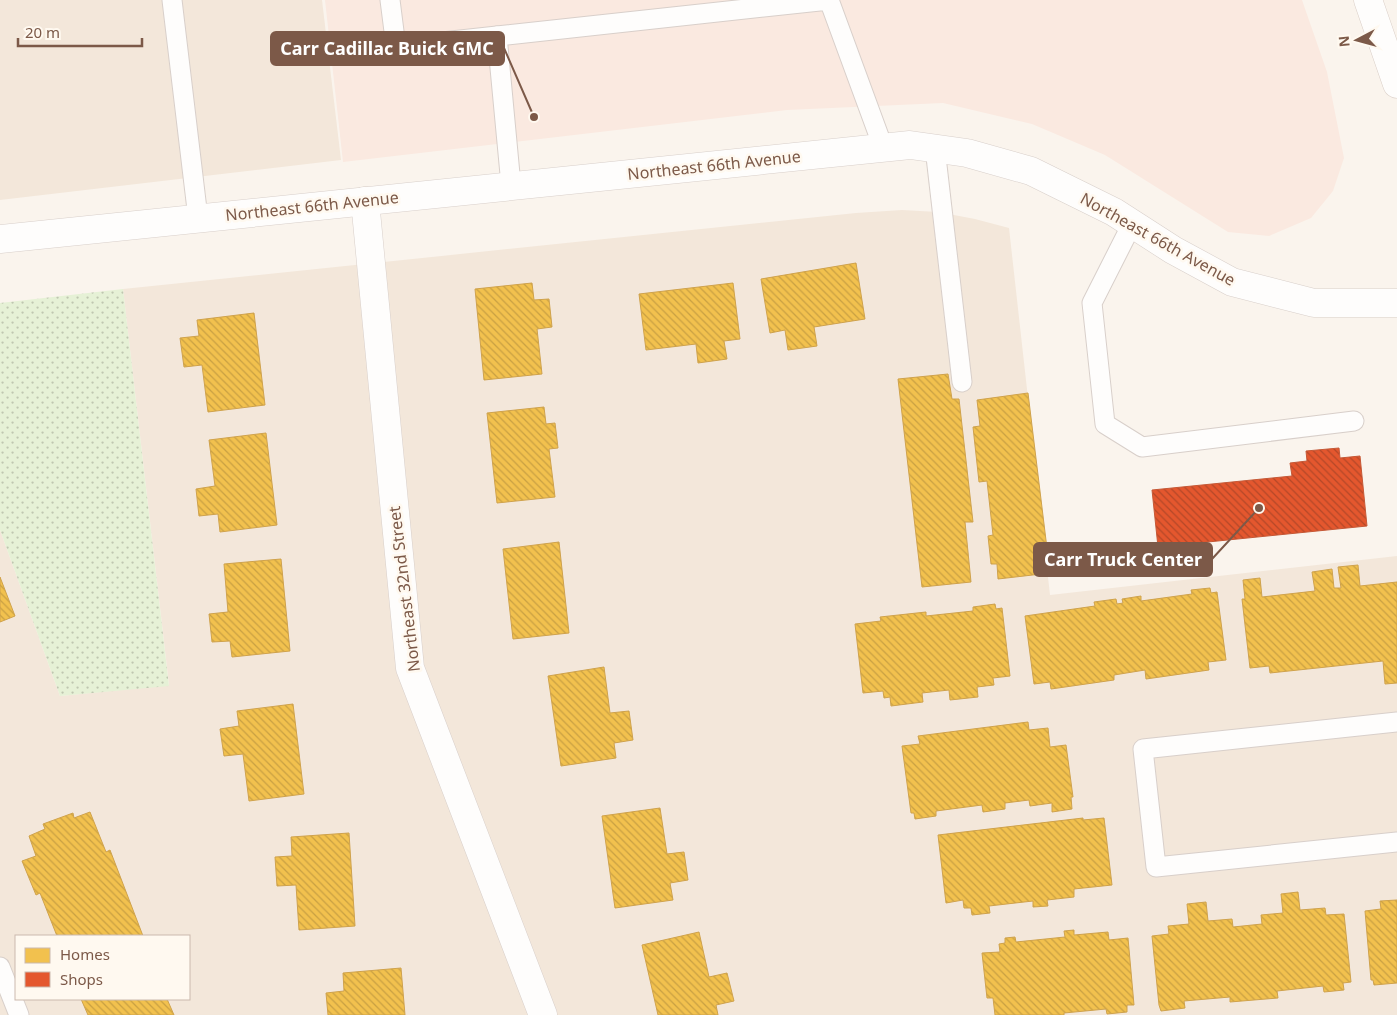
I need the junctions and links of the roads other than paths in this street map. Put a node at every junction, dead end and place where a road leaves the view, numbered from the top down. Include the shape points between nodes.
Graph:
1 (172, 0) edge
2 (390, 0) edge
3 (1368, 0) edge
4 (497, 36) junction
5 (1397, 84) edge
6 (883, 147) junction
7 (935, 148) junction
8 (511, 186) junction
9 (365, 201) junction
10 (198, 218) junction
11 (1132, 224) junction
12 (0, 239) edge
13 (1397, 303) edge
14 (962, 382) dead end
15 (1354, 422) dead end
16 (1397, 722) edge
17 (1397, 842) edge
18 (0, 967) edge
19 (19, 1015) edge
20 (543, 1015) edge

1 - 10 lane
2 - 4 lane via 396,47
3 - 5 street
4 - 6 lane via 829,0
4 - 8 lane
6 - 7 street, Northeast 66th Avenue via 910,145
6 - 8 street, Northeast 66th Avenue
7 - 11 street, Northeast 66th Avenue via 967,153 1031,172
7 - 14 lane
8 - 9 street, Northeast 66th Avenue
9 - 10 street, Northeast 66th Avenue
9 - 20 street, Northeast 32nd Street via 410,668
10 - 12 street, Northeast 66th Avenue
11 - 13 street, Northeast 66th Avenue via 1232,282 1314,303
11 - 15 lane via 1092,303 1105,424 1142,447
16 - 17 lane via 1143,749 1156,868
18 - 19 lane

